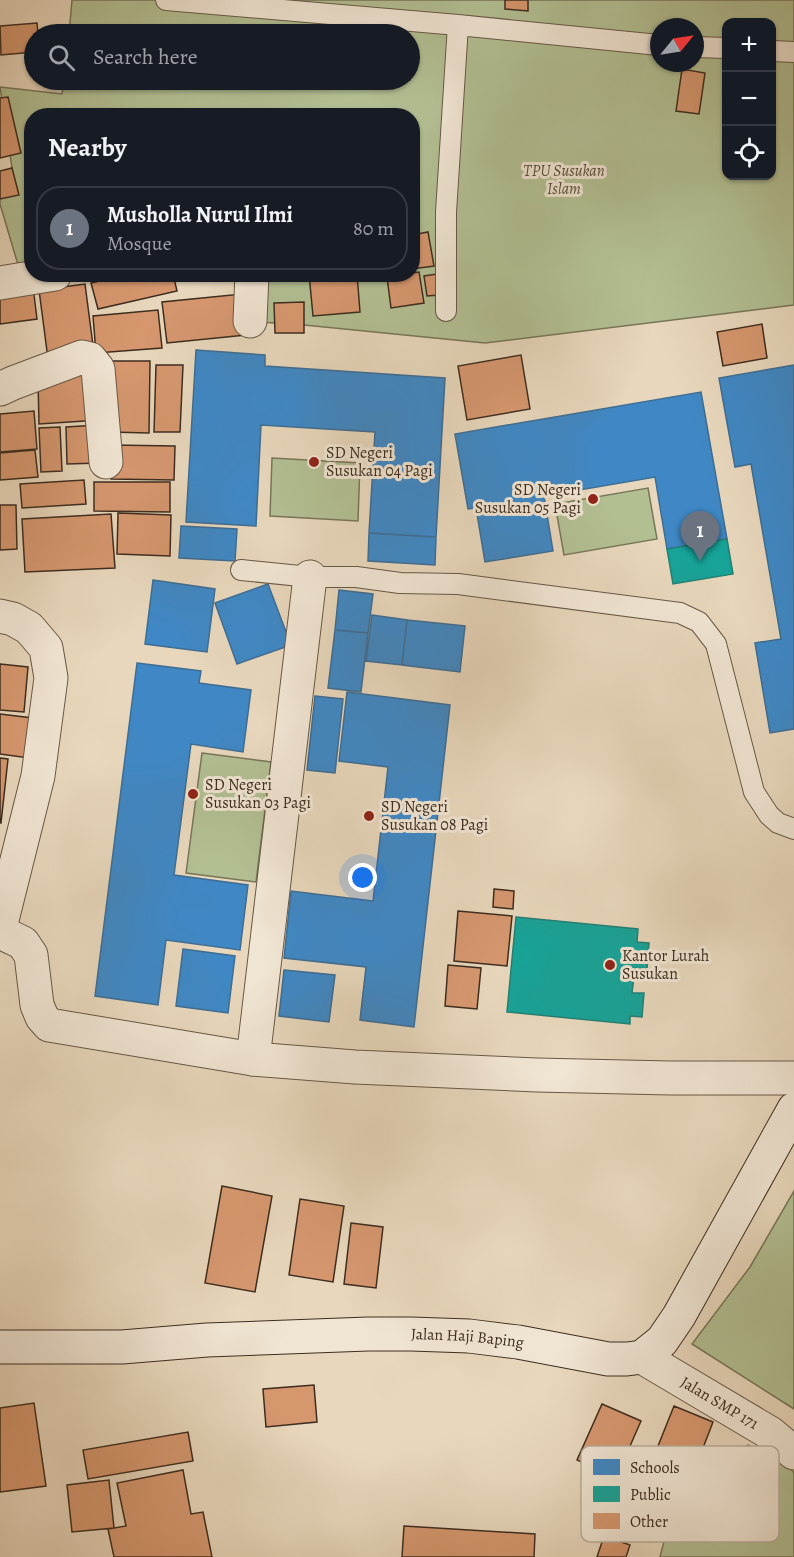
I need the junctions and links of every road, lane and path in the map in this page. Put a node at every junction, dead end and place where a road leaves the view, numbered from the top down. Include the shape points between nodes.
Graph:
1 (166, 0) edge
2 (458, 25) junction
3 (650, 44) edge
4 (704, 47) edge
5 (722, 48) edge
6 (776, 51) edge
7 (794, 52) edge
8 (24, 279) edge
9 (252, 282) edge
10 (0, 283) edge
11 (446, 310) dead end
12 (250, 321) dead end
13 (0, 389) edge
14 (106, 462) dead end
15 (241, 570) dead end
16 (310, 577) junction
17 (0, 616) edge
18 (794, 829) edge
19 (0, 930) edge
20 (253, 1059) junction
21 (794, 1078) edge
22 (794, 1109) edge
23 (0, 1347) edge
24 (642, 1357) junction
25 (794, 1453) edge

1 - 2 lane
2 - 3 lane
2 - 11 lane via 446,212
4 - 5 lane
6 - 7 lane
8 - 10 street
9 - 12 street
13 - 14 street via 82,357 90,359 98,369
15 - 16 lane
16 - 18 lane via 458,584 680,613 699,622 716,644 754,792 769,815
16 - 20 street
17 - 19 street via 29,628 46,648 51,678 38,776
19 - 20 street via 23,942 31,955 37,1005 49,1025
20 - 21 street via 515,1074
22 - 24 street via 679,1316 662,1341
23 - 24 street, Jalan Haji Baping via 122,1347 378,1334 469,1336 608,1359
24 - 25 street, Jalan SMP 171 via 770,1433

